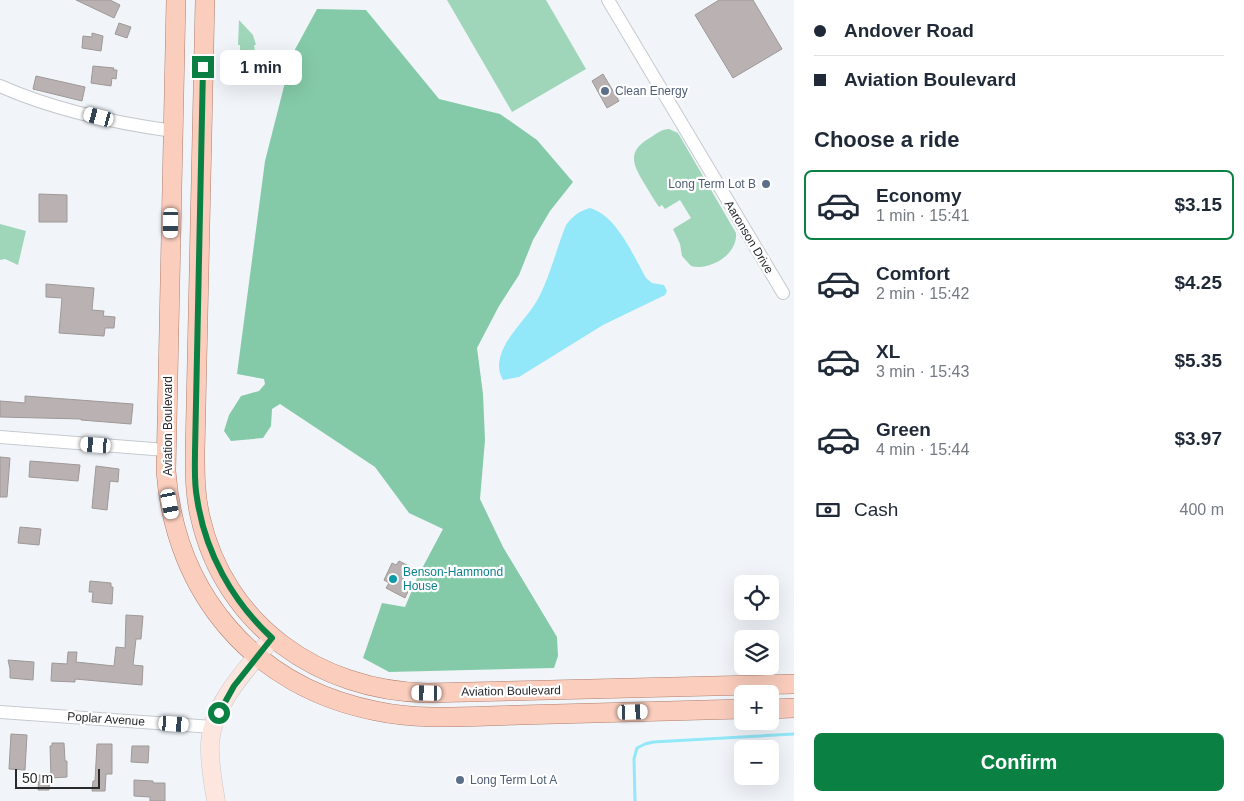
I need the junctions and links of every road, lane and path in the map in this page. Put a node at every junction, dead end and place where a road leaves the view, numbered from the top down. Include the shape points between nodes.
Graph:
1 (176, 0) edge
2 (205, 0) edge
3 (608, 0) edge
4 (0, 86) edge
5 (173, 131) junction
6 (783, 293) dead end
7 (0, 437) edge
8 (166, 450) junction
9 (272, 638) junction
10 (257, 657) junction
11 (794, 684) edge
12 (616, 689) junction
13 (794, 708) edge
14 (779, 709) edge
15 (734, 710) edge
16 (0, 712) edge
17 (597, 713) junction
18 (213, 727) junction
19 (216, 801) edge

1 - 5 main road, Aviation Boulevard
2 - 9 main road, Aviation Boulevard via 196,497 205,535 220,571 248,613
3 - 6 street, Aaronson Drive
4 - 5 street via 45,103 116,122
5 - 8 main road, Aviation Boulevard
7 - 8 street
8 - 10 main road, Aviation Boulevard via 170,504 183,554 210,606
9 - 10 main road
9 - 12 main road, Aviation Boulevard via 296,656 329,673 398,692
10 - 17 main road, Aviation Boulevard via 311,690 378,712 430,716
10 - 18 main road via 228,696
11 - 12 main road, Aviation Boulevard
12 - 17 main road
13 - 14 main road
15 - 17 main road, Aviation Boulevard
16 - 18 street, Poplar Avenue
18 - 19 main road via 210,752

